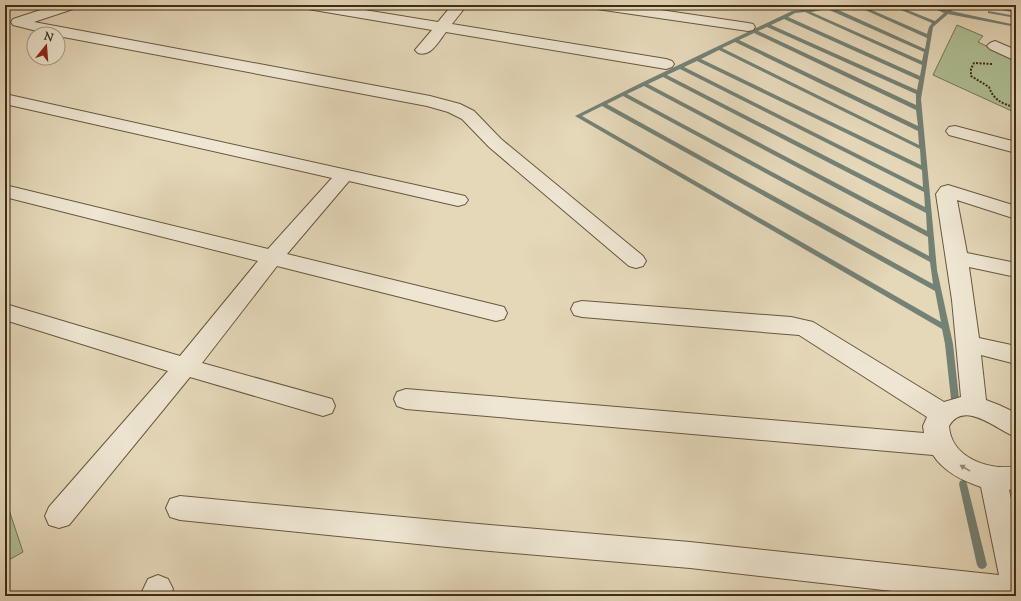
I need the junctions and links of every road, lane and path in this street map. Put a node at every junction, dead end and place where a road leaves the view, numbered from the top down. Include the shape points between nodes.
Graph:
1 (71, 5) edge
2 (308, 5) edge
3 (460, 5) edge
4 (597, 5) edge
5 (11, 23) edge
6 (442, 27) junction
7 (748, 27) dead end
8 (995, 46) dead end
9 (423, 50) dead end
10 (1016, 56) edge
11 (666, 64) dead end
12 (996, 64) dead end
13 (5, 99) edge
14 (1016, 108) edge
15 (955, 131) dead end
16 (1016, 148) edge
17 (345, 174) junction
18 (5, 191) edge
19 (458, 200) dead end
20 (1016, 213) edge
21 (272, 258) junction
22 (958, 258) junction
23 (636, 262) dead end
24 (1016, 270) edge
25 (582, 309) dead end
26 (9, 313) dead end
27 (496, 313) dead end
28 (969, 344) junction
29 (1016, 355) edge
30 (185, 367) junction
31 (406, 399) dead end
32 (323, 406) dead end
33 (974, 407) junction
34 (943, 414) junction
35 (1016, 427) edge
36 (941, 445) junction
37 (1005, 477) edge
38 (180, 508) dead end
39 (59, 516) dead end
40 (1016, 587) edge
41 (1016, 591) edge

1 - 5 street
2 - 6 street
3 - 6 street
4 - 7 street
5 - 23 street via 430,101 454,108 468,116 495,143
6 - 9 street
6 - 11 street
8 - 10 street
12 - 14 path via 974,63 970,69 970,76 990,88 991,94 996,98
13 - 17 street
15 - 16 street
17 - 19 street
17 - 21 street
18 - 21 street
20 - 22 street via 948,191 946,194
21 - 27 street
21 - 30 street
22 - 24 street
22 - 28 street
25 - 34 street via 805,328
26 - 30 street
28 - 29 street
28 - 33 street
30 - 32 street
30 - 39 street
31 - 36 street
33 - 34 street via 960,406
33 - 35 street via 989,410
34 - 36 street via 936,426 937,438
37 -> 36 street via 985,477 969,471 955,462
37 - 40 street
38 - 41 street via 690,555

